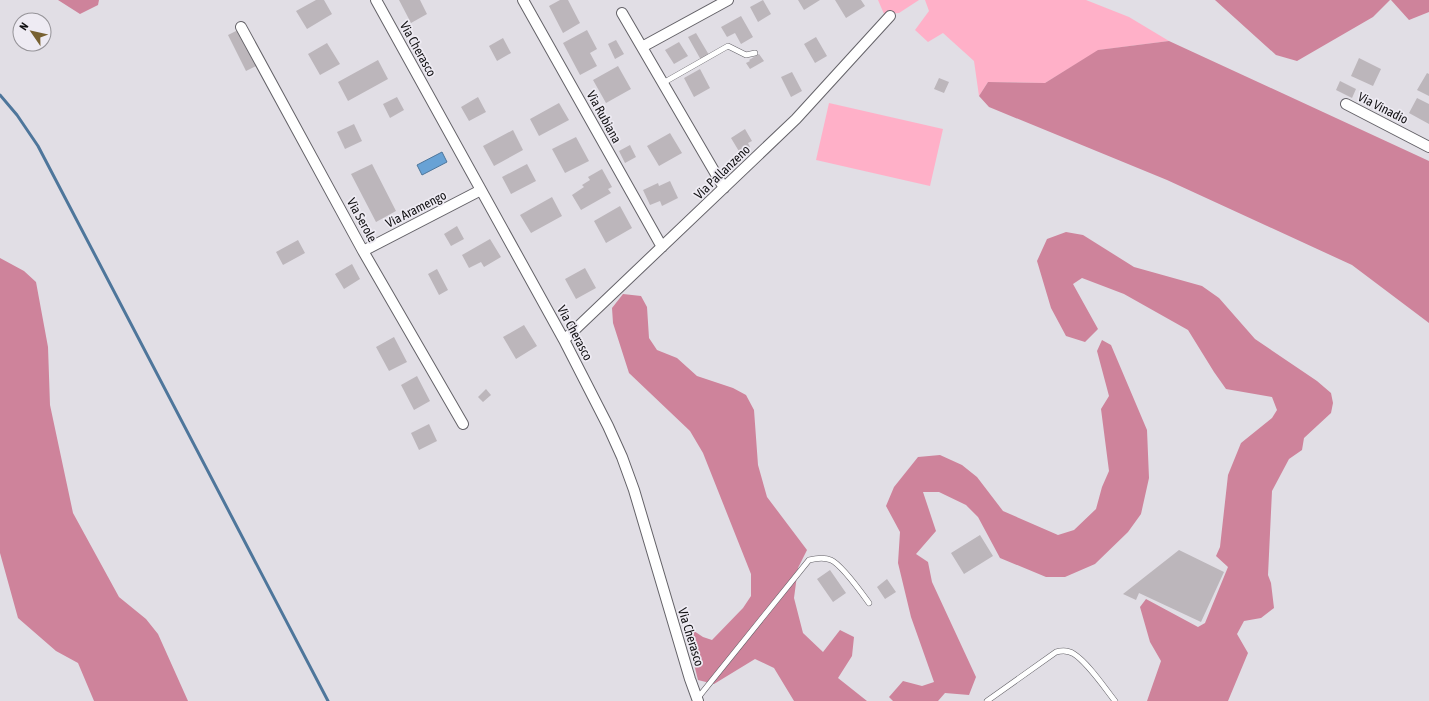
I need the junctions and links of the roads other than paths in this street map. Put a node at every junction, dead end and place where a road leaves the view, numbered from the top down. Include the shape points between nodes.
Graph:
1 (376, 0) edge
2 (524, 0) edge
3 (728, 0) edge
4 (622, 13) dead end
5 (890, 16) dead end
6 (241, 27) dead end
7 (642, 47) junction
8 (754, 53) dead end
9 (663, 83) junction
10 (1346, 104) dead end
11 (1429, 147) edge
12 (724, 188) junction
13 (481, 190) junction
14 (662, 247) junction
15 (363, 251) junction
16 (564, 340) junction
17 (463, 424) dead end
18 (869, 602) dead end
19 (698, 700) edge
20 (987, 701) edge
21 (1115, 701) edge

1 - 13 street, Via Cherasco
2 - 14 street, Via Rubiana
3 - 7 street
4 - 7 street
5 - 12 street, Via Pallanzeno via 813,100
6 - 15 street, Via Serole
7 - 9 street
8 - 9 lane via 746,55 728,46
9 - 12 street
10 - 11 street, Via Vinadio
12 - 14 street, Via Pallanzeno
13 - 15 street, Via Aramengo
13 - 16 street, Via Cherasco
14 - 16 street, Via Pallanzeno
15 - 17 street, Via Serole
16 - 19 street, Via Cherasco via 608,426 634,490
18 - 19 lane via 831,560 809,560
20 - 21 lane via 1056,652 1063,650 1073,653 1083,662

